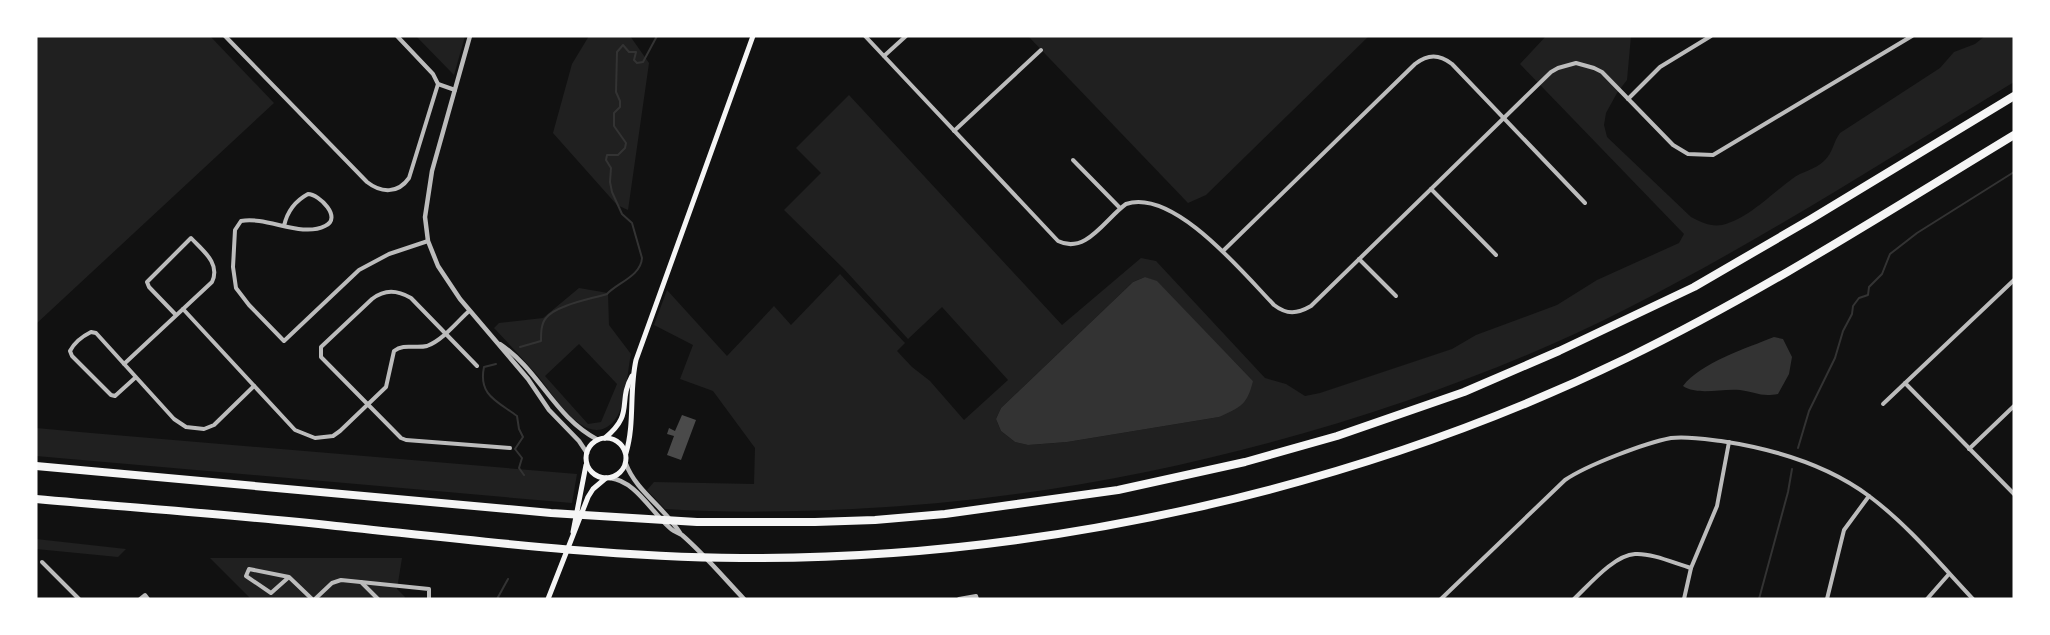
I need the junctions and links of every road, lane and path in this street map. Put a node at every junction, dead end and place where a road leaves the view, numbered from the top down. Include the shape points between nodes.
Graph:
1 (225, 36) edge
2 (397, 36) edge
3 (470, 36) edge
4 (753, 36) edge
5 (865, 36) edge
6 (906, 36) edge
7 (1711, 36) edge
8 (1912, 36) edge
9 (1041, 50) dead end
10 (884, 56) junction
11 (438, 84) junction
12 (456, 90) junction
13 (2014, 96) edge
14 (1628, 99) junction
15 (1504, 118) junction
16 (954, 131) junction
17 (2014, 135) edge
18 (1073, 160) dead end
19 (1431, 189) junction
20 (1585, 203) dead end
21 (1120, 208) junction
22 (284, 226) junction
23 (428, 241) junction
24 (1223, 251) junction
25 (1496, 255) dead end
26 (1359, 259) junction
27 (2014, 280) edge
28 (1396, 296) dead end
29 (183, 309) junction
30 (469, 311) junction
31 (176, 315) junction
32 (445, 333) junction
33 (495, 340) junction
34 (124, 364) junction
35 (477, 366) dead end
36 (633, 374) junction
37 (136, 377) junction
38 (1905, 383) junction
39 (254, 386) junction
40 (1883, 404) dead end
41 (368, 405) junction
42 (2014, 406) edge
43 (605, 438) junction
44 (598, 440) junction
45 (1729, 442) junction
46 (510, 448) dead end
47 (1969, 449) junction
48 (586, 453) junction
49 (626, 453) junction
50 (586, 462) junction
51 (626, 464) junction
52 (36, 466) edge
53 (608, 478) junction
54 (2014, 494) edge
55 (1869, 496) junction
56 (36, 499) edge
57 (573, 534) junction
58 (681, 535) junction
59 (42, 562) dead end
60 (1691, 568) junction
61 (1949, 574) junction
62 (290, 577) junction
63 (360, 582) junction
64 (79, 599) edge
65 (140, 599) edge
66 (148, 599) edge
67 (314, 599) edge
68 (378, 599) edge
69 (429, 599) edge
70 (548, 599) edge
71 (744, 599) edge
72 (959, 599) edge
73 (977, 599) edge
74 (1441, 599) edge
75 (1574, 599) edge
76 (1684, 599) edge
77 (1827, 599) edge
78 (1927, 599) edge
79 (1973, 599) edge

1 - 11 street via 367,182 382,190 400,188 409,178
2 - 11 street
3 - 12 street
4 - 36 main road
5 - 10 street
6 - 10 street
7 - 14 street via 1660,68
8 - 14 street via 1713,155 1688,154 1673,145
9 - 16 street
10 - 16 street
11 - 12 street
12 - 23 street via 432,171 427,199
13 - 52 highway via 1694,287 1559,351 1464,392 1337,436 1245,462 1118,490 945,514 814,522 697,522 551,513
14 - 15 street via 1602,72 1576,63 1551,72
15 - 19 street
15 - 20 street
15 - 24 street via 1446,60 1426,57
16 - 21 street via 1052,236 1064,244 1084,241
17 - 56 highway via 1788,271 1682,330 1562,387 1424,442 1252,495 1168,513 1030,538 907,551 743,558 536,546
18 - 21 street
19 - 25 street
19 - 26 street
21 - 24 street via 1140,201 1170,212 1193,225
22 - 22 street via 286,215 308,194 318,197 331,214 329,225 324,227 307,230
22 - 23 street via 244,220 238,223 233,267 236,288 284,341 359,270 389,254
23 - 30 street via 444,278
24 - 26 street via 1281,312 1291,314 1311,306
26 - 28 street
27 - 38 street
29 - 31 street
29 - 31 street via 214,276 212,261 190,238 147,282
29 - 39 street
30 - 32 street
30 - 33 street
31 - 34 street
32 - 35 street
32 - 41 street via 427,346 394,351 386,387
32 - 41 street via 411,298 397,292 381,292 321,347 321,357
33 - 44 street via 516,355 572,423
33 - 48 street
34 - 37 street
34 - 37 street via 96,333 91,332 70,351 111,395 115,396
36 - 43 main road via 627,385 623,418
36 - 49 main road via 632,428
37 - 39 street via 174,419 196,429 214,424
38 - 40 street
38 - 47 street
39 - 41 street via 295,430 315,438 333,436
41 - 46 street via 406,440
42 - 47 street
43 - 44 main road
43 - 49 main road via 618,441
44 - 48 main road
45 - 55 street via 1791,455
45 - 60 street via 1717,506
45 - 74 street via 1672,438 1575,473
47 - 54 street
48 - 50 main road
49 - 51 main road
50 - 53 main road via 593,473
50 - 57 main road
51 - 53 main road via 621,472
51 - 58 street via 633,478
53 - 57 main road via 590,493
53 - 58 street via 627,485
55 - 61 street
55 - 77 street via 1844,530
57 - 70 main road
58 - 71 street
59 - 64 street
60 - 75 street via 1642,554 1628,555 1618,559
60 - 76 street
61 - 78 street
61 - 79 street
62 - 62 street via 271,594 246,576 249,569
62 - 67 street
63 - 67 street via 332,583
63 - 68 street
63 - 69 street via 429,589
65 - 66 street via 144,595
72 - 73 street

